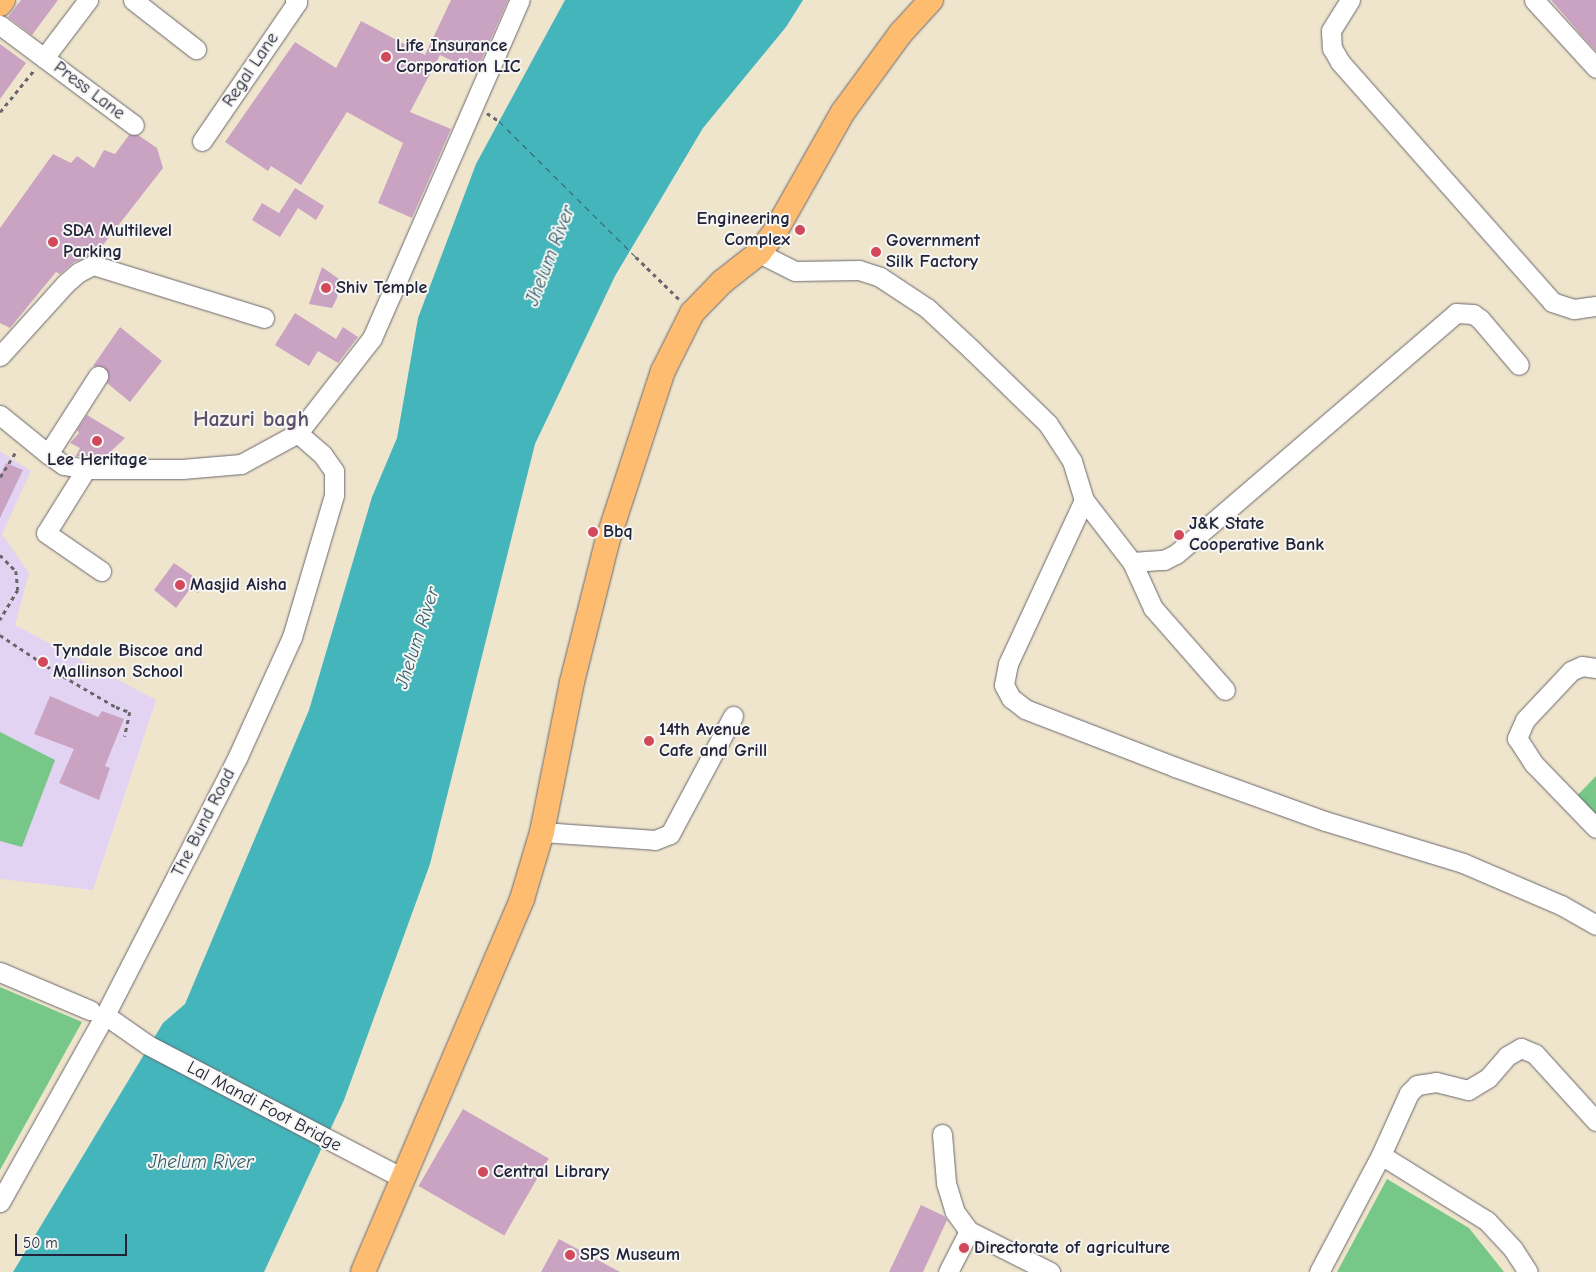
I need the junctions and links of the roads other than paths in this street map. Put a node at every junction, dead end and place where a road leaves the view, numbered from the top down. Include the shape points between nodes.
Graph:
1 (3, 0) edge
2 (88, 0) edge
3 (133, 0) edge
4 (295, 0) edge
5 (520, 0) edge
6 (931, 0) edge
7 (1350, 0) edge
8 (1534, 0) edge
9 (0, 4) edge
10 (0, 25) edge
11 (196, 49) dead end
12 (44, 58) junction
13 (1596, 68) edge
14 (134, 125) dead end
15 (202, 141) dead end
16 (759, 254) junction
17 (1596, 306) edge
18 (264, 318) dead end
19 (0, 356) edge
20 (1519, 365) dead end
21 (98, 376) dead end
22 (0, 415) edge
23 (298, 433) junction
24 (48, 454) junction
25 (86, 469) junction
26 (1084, 500) junction
27 (1132, 562) junction
28 (101, 571) dead end
29 (1596, 668) edge
30 (1225, 690) dead end
31 (734, 716) dead end
32 (1596, 828) edge
33 (542, 832) junction
34 (1596, 925) edge
35 (0, 972) edge
36 (98, 1013) junction
37 (1596, 1121) edge
38 (942, 1134) dead end
39 (1381, 1155) junction
40 (404, 1179) junction
41 (0, 1202) edge
42 (969, 1231) junction
43 (363, 1272) edge
44 (948, 1272) edge
45 (1050, 1272) edge
46 (1319, 1272) edge
47 (1528, 1272) edge

1 - 9 main road
2 - 12 street, Press Lane
3 - 11 street
4 - 15 street, Regal Lane via 297,2
5 - 23 street via 372,338
6 - 16 main road via 900,34 843,112 775,232
7 - 17 street via 1331,31 1332,48 1340,62 1552,302 1574,309
8 - 13 street
10 - 12 street, Press Lane
12 - 14 street, Press Lane
16 - 26 street via 795,271 859,270 880,276 914,298 1048,424 1072,461
16 - 33 main road via 722,282 692,313 663,371 608,539 572,682
18 - 19 street via 94,265 65,284
20 - 27 street via 1480,318 1456,313 1176,554 1164,560
21 - 24 street
22 - 24 street
23 - 25 street via 241,464 182,469
23 - 36 street, The Bund Road via 323,455 334,471 334,495 292,637 238,756
24 - 25 street via 64,465
25 - 28 street via 46,532
26 - 27 street
26 - 34 street via 1008,664 1004,685 1011,698 1025,709 1175,767 1325,821 1463,863 1561,905
27 - 30 street via 1153,608
29 - 32 street via 1582,666 1571,671 1526,720 1517,738 1534,764
31 - 33 street via 670,834 655,840
33 - 40 main road via 522,899
35 - 36 street, Lal Mandi Foot Bridge
36 - 40 street, Lal Mandi Foot Bridge via 148,1045
36 - 41 street, The Bund Road
37 - 39 street via 1535,1054 1521,1048 1506,1056 1488,1078 1468,1090 1436,1082 1417,1085 1408,1093
38 - 42 street via 946,1183 955,1212
39 - 46 street
39 - 47 street via 1487,1221
40 - 43 main road
42 - 44 street
42 - 45 street

